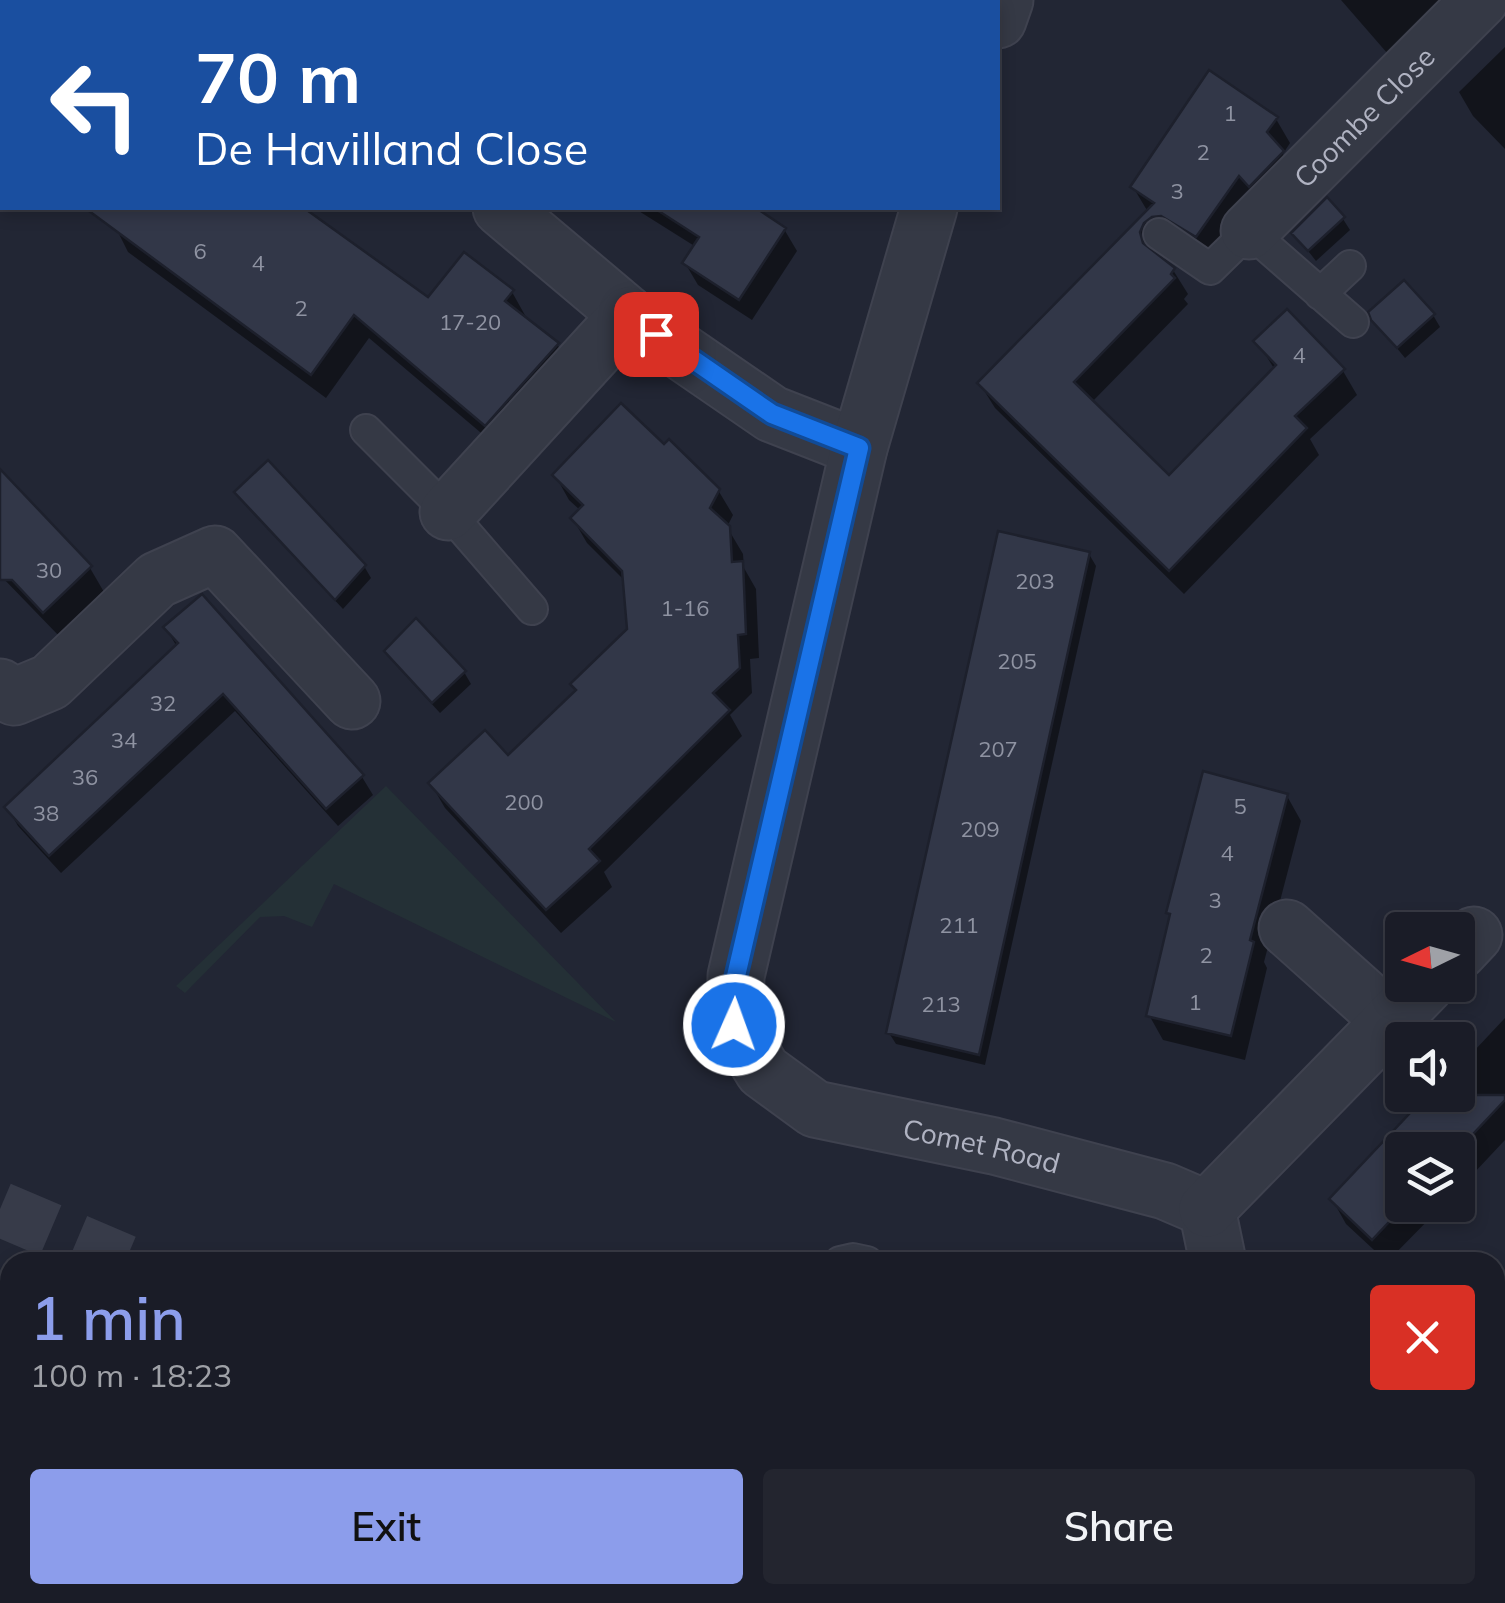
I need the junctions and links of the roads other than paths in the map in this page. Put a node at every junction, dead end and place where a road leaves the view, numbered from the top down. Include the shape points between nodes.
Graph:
1 (1480, 0) edge
2 (503, 210) edge
3 (928, 210) edge
4 (1249, 232) junction
5 (1159, 234) dead end
6 (1350, 266) dead end
7 (1320, 294) junction
8 (628, 315) junction
9 (1353, 322) dead end
10 (366, 430) dead end
11 (859, 448) junction
12 (448, 512) junction
13 (532, 610) dead end
14 (0, 687) edge
15 (352, 701) dead end
16 (1287, 928) dead end
17 (1408, 1003) edge
18 (1207, 1210) junction
19 (1216, 1252) edge

1 - 4 street, Coombe Close
2 - 8 street
3 - 11 street, Comet Road
4 - 5 lane via 1210,269
4 - 7 lane
6 - 7 lane
7 - 9 lane
8 - 11 street via 772,414
8 - 12 street
10 - 12 lane
11 - 18 street, Comet Road via 736,976 734,1025 764,1071 814,1109 1166,1190
12 - 13 lane
14 - 15 street via 14,697 50,682 157,580 215,554
16 - 17 street
17 - 18 street
18 - 19 street

